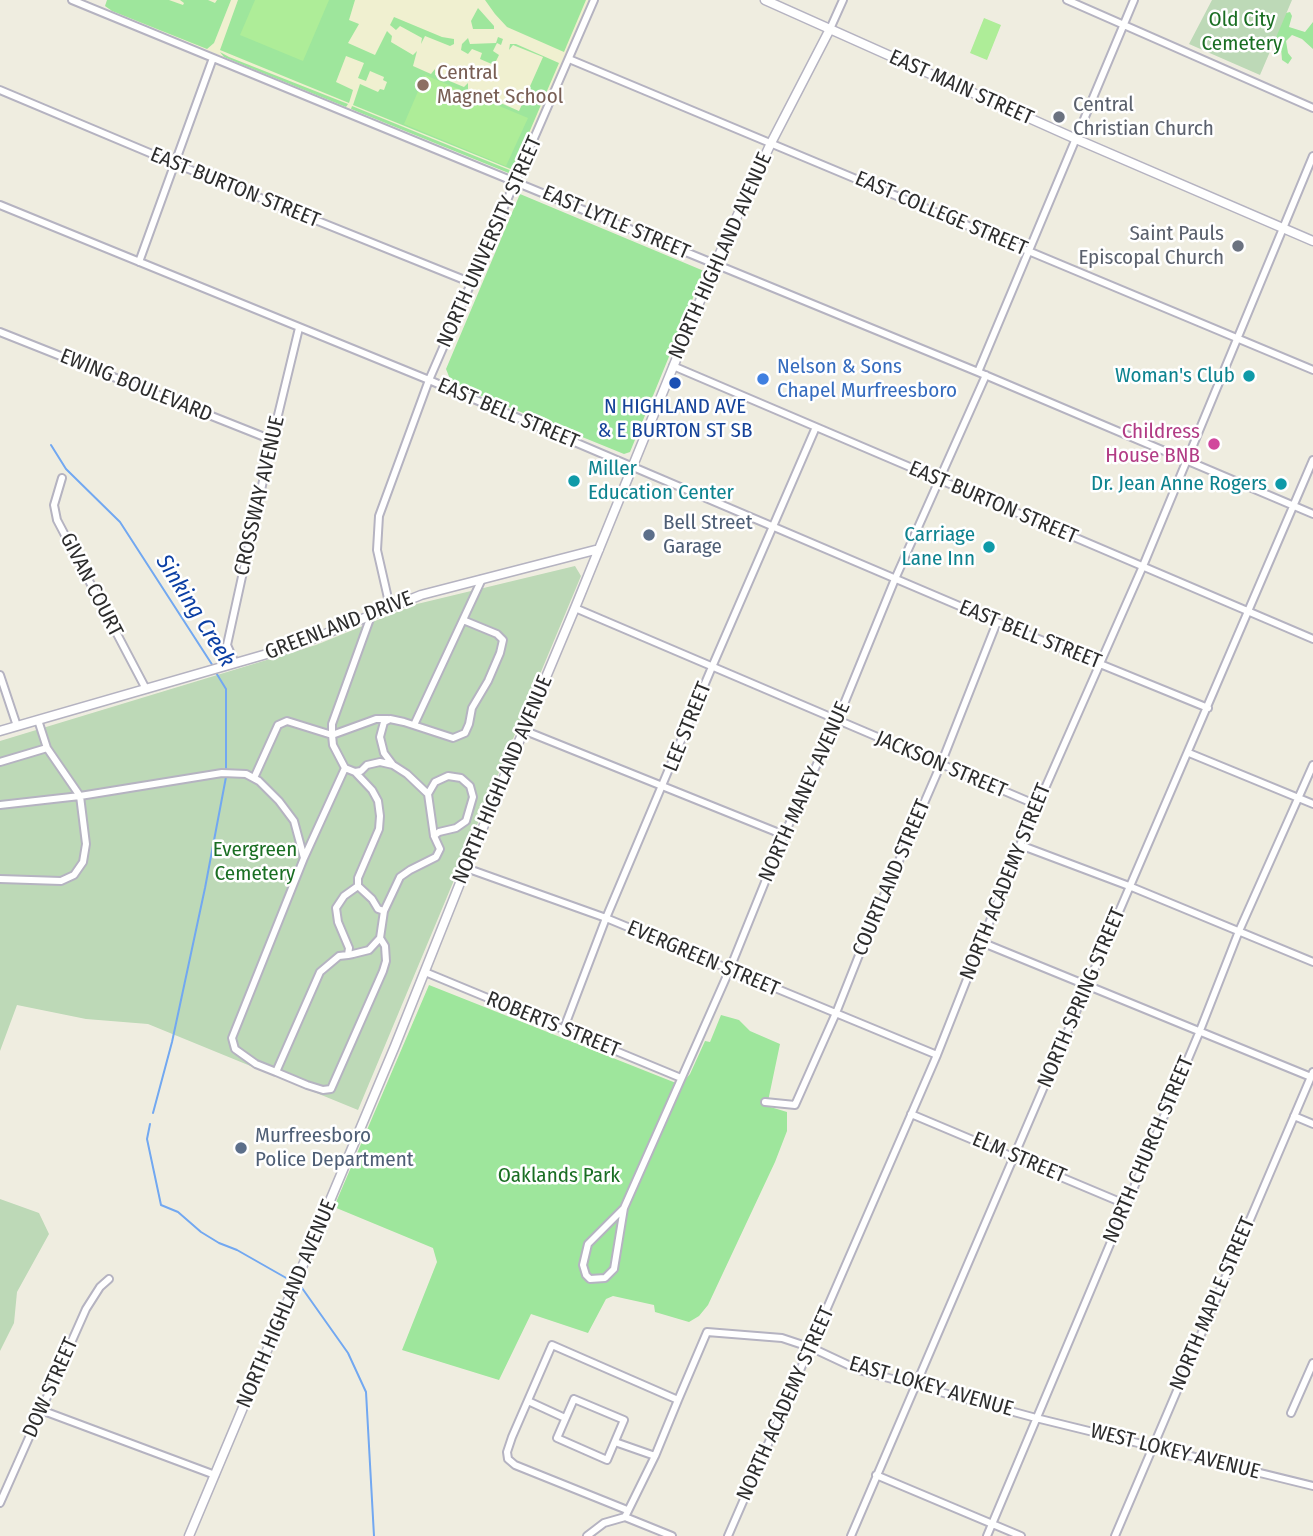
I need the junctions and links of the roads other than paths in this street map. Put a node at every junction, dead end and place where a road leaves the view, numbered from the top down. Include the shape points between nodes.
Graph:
1 (72, 0) edge
2 (99, 0) edge
3 (594, 0) edge
4 (765, 0) edge
5 (843, 0) edge
6 (1067, 0) edge
7 (1134, 0) edge
8 (95, 9) junction
9 (1123, 26) junction
10 (830, 29) junction
11 (213, 58) junction
12 (569, 59) junction
13 (0, 90) edge
14 (1313, 108) edge
15 (1076, 139) junction
16 (771, 143) junction
17 (1313, 156) edge
18 (176, 164) junction
19 (517, 181) junction
20 (0, 205) edge
21 (1283, 228) junction
22 (1313, 241) edge
23 (1030, 251) junction
24 (139, 262) junction
25 (715, 264) junction
26 (472, 283) junction
27 (299, 328) junction
28 (0, 332) edge
29 (1237, 338) junction
30 (673, 366) junction
31 (1313, 370) edge
32 (978, 372) junction
33 (986, 375) junction
34 (429, 380) junction
35 (816, 427) junction
36 (272, 440) junction
37 (1313, 460) edge
38 (1186, 461) junction
39 (632, 466) junction
40 (62, 478) dead end
41 (939, 481) junction
42 (1294, 506) junction
43 (1313, 514) edge
44 (774, 527) junction
45 (599, 549) junction
46 (1143, 566) junction
47 (482, 579) junction
48 (895, 579) junction
49 (390, 607) junction
50 (575, 608) junction
51 (1249, 611) junction
52 (371, 616) junction
53 (463, 620) junction
54 (997, 622) junction
55 (1313, 639) edge
56 (235, 663) junction
57 (1100, 663) junction
58 (712, 667) junction
59 (0, 675) edge
60 (146, 689) junction
61 (1208, 708) junction
62 (390, 719) junction
63 (38, 720) junction
64 (837, 721) junction
65 (414, 725) junction
66 (17, 726) junction
67 (523, 730) junction
68 (0, 731) edge
69 (332, 735) junction
70 (47, 748) junction
71 (384, 753) junction
72 (1189, 753) junction
73 (0, 762) edge
74 (380, 762) junction
75 (942, 764) junction
76 (393, 765) junction
77 (1313, 765) edge
78 (345, 768) junction
79 (355, 772) junction
80 (254, 778) junction
81 (664, 785) junction
82 (428, 794) junction
83 (80, 796) junction
84 (1299, 798) junction
85 (0, 804) edge
86 (1313, 804) edge
87 (1037, 805) junction
88 (784, 835) junction
89 (435, 836) junction
90 (1020, 845) junction
91 (304, 858) junction
92 (466, 868) junction
93 (0, 878) edge
94 (358, 886) junction
95 (1129, 886) junction
96 (384, 911) junction
97 (607, 918) junction
98 (1239, 931) junction
99 (380, 938) junction
100 (981, 942) junction
101 (348, 955) junction
102 (1313, 961) edge
103 (729, 971) junction
104 (425, 972) junction
105 (1088, 987) junction
106 (836, 1013) junction
107 (564, 1028) junction
108 (1199, 1032) junction
109 (937, 1055) junction
110 (276, 1072) junction
111 (1312, 1074) edge
112 (681, 1078) junction
113 (765, 1102) dead end
114 (911, 1114) junction
115 (1294, 1116) junction
116 (1313, 1124) edge
117 (1013, 1155) junction
118 (1125, 1204) junction
119 (624, 1208) junction
120 (109, 1279) dead end
121 (812, 1348) junction
122 (1313, 1363) edge
123 (916, 1385) junction
124 (678, 1400) junction
125 (528, 1401) junction
126 (41, 1410) junction
127 (1291, 1413) dead end
128 (565, 1418) junction
129 (1036, 1418) junction
130 (615, 1442) junction
131 (1152, 1446) junction
132 (655, 1456) junction
133 (215, 1475) junction
134 (876, 1475) junction
135 (1313, 1486) edge
136 (0, 1503) edge
137 (626, 1514) junction
138 (992, 1524) junction
139 (189, 1536) edge
140 (587, 1536) edge
141 (672, 1536) edge
142 (727, 1536) edge
143 (850, 1536) edge
144 (987, 1536) edge
145 (1021, 1536) edge
146 (1115, 1536) edge

1 - 8 street, EAST LYTLE STREET
2 - 8 street
3 - 12 street, NORTH UNIVERSITY STREET
4 - 10 street, EAST MAIN STREET
5 - 10 street
6 - 9 street
7 - 9 street
8 - 11 street, EAST LYTLE STREET
9 - 14 street
9 - 15 street
10 - 15 street, EAST MAIN STREET
10 - 16 street, NORTH HIGHLAND AVENUE
11 - 18 street
11 - 19 street, EAST LYTLE STREET
12 - 16 street, EAST COLLEGE STREET
12 - 19 street, NORTH UNIVERSITY STREET
13 - 18 street, EAST BURTON STREET
15 - 21 street, EAST MAIN STREET
15 - 23 street
16 - 23 street, EAST COLLEGE STREET
16 - 25 street, NORTH HIGHLAND AVENUE
17 - 21 street, NORTH ACADEMY STREET
18 - 24 street
18 - 26 street, EAST BURTON STREET
19 - 25 street, EAST LYTLE STREET
19 - 26 street, NORTH UNIVERSITY STREET
20 - 24 street, EAST BELL STREET
21 - 22 street, EAST MAIN STREET
21 - 29 street, NORTH ACADEMY STREET
23 - 29 street, EAST COLLEGE STREET
23 - 32 street
24 - 27 street, EAST BELL STREET
25 - 30 street, NORTH HIGHLAND AVENUE
25 - 32 street, EAST LYTLE STREET
26 - 34 street, NORTH UNIVERSITY STREET
27 - 34 street, EAST BELL STREET
27 - 36 street, CROSSWAY AVENUE
28 - 36 street, EWING BOULEVARD
29 - 31 street, EAST COLLEGE STREET
29 - 38 street, NORTH ACADEMY STREET
30 - 35 street, EAST BURTON STREET
30 - 39 street, NORTH HIGHLAND AVENUE
32 - 33 street, EAST LYTLE STREET
33 - 38 street, EAST LYTLE STREET
33 - 41 street, NORTH MANEY AVENUE
34 - 39 street, EAST BELL STREET
34 - 49 street, NORTH UNIVERSITY STREET via 379,516 377,550
35 - 41 street, EAST BURTON STREET
35 - 44 street, LEE STREET
36 - 56 street, CROSSWAY AVENUE via 227,645
37 - 42 street, NORTH SPRING STREET
38 - 42 street, EAST LYTLE STREET
38 - 46 street, NORTH ACADEMY STREET
39 - 44 street, EAST BELL STREET
39 - 45 street, NORTH HIGHLAND AVENUE
40 - 60 street, GIVAN COURT via 54,505 57,520
41 - 46 street, EAST BURTON STREET
41 - 48 street, NORTH MANEY AVENUE
42 - 43 street, EAST LYTLE STREET
42 - 51 street, NORTH SPRING STREET
44 - 48 street, EAST BELL STREET
44 - 58 street, LEE STREET
45 - 47 street, GREENLAND DRIVE
45 - 50 street, NORTH HIGHLAND AVENUE
46 - 51 street, EAST BURTON STREET
46 - 57 street, NORTH ACADEMY STREET
47 - 49 street, GREENLAND DRIVE
47 - 53 street
48 - 54 street, EAST BELL STREET
48 - 64 street, NORTH MANEY AVENUE
49 - 52 street, GREENLAND DRIVE
50 - 58 street, JACKSON STREET
50 - 67 street, NORTH HIGHLAND AVENUE
51 - 55 street, EAST BURTON STREET
51 - 61 street, NORTH SPRING STREET
52 - 56 street, GREENLAND DRIVE via 298,645
52 - 69 street
53 - 65 street
53 - 65 street via 503,640 465,733 453,738
54 - 57 street, EAST BELL STREET
54 - 75 street, COURTLAND STREET
56 - 60 street, GREENLAND DRIVE
57 - 61 street, EAST BELL STREET
57 - 87 street, NORTH ACADEMY STREET
58 - 64 street, JACKSON STREET
58 - 81 street, LEE STREET
59 - 66 street
60 - 63 street, GREENLAND DRIVE
61 - 72 street, NORTH SPRING STREET
62 - 65 street
62 - 69 street via 376,719
62 - 71 street via 384,722 380,737
63 - 66 street, GREENLAND DRIVE
63 - 70 street
64 - 75 street, JACKSON STREET
64 - 88 street, NORTH MANEY AVENUE
66 - 68 street, GREENLAND DRIVE
67 - 81 street
67 - 92 street, NORTH HIGHLAND AVENUE
69 - 78 street
69 - 80 street via 287,721 278,724
70 - 73 street
70 - 83 street
71 - 74 street
71 - 76 street
72 - 84 street
72 - 95 street, NORTH SPRING STREET
74 - 76 street
74 - 79 street
75 - 87 street, JACKSON STREET
75 - 106 street, COURTLAND STREET
76 - 82 street
77 - 84 street, NORTH CHURCH STREET
78 - 79 street
78 - 91 street
79 - 94 street via 372,790 380,816
80 - 83 street via 226,773
80 - 91 street via 294,821
81 - 88 street
81 - 97 street, LEE STREET
82 - 89 street
82 - 89 street via 435,782 448,776 461,778 473,797 466,821
83 - 85 street
83 - 93 street via 86,844 83,862 74,874 61,881
84 - 86 street
84 - 98 street, NORTH CHURCH STREET
87 - 90 street, NORTH ACADEMY STREET
88 - 103 street, NORTH MANEY AVENUE
89 - 96 street via 440,849 436,857 400,877
90 - 95 street
90 - 100 street, NORTH ACADEMY STREET
91 - 110 street via 232,1038 245,1058
92 - 97 street, EVERGREEN STREET
92 - 104 street, NORTH HIGHLAND AVENUE
94 - 96 street
94 - 101 street via 337,908
95 - 98 street
95 - 105 street, NORTH SPRING STREET
96 - 99 street
97 - 103 street, EVERGREEN STREET
97 - 107 street, LEE STREET
98 - 102 street
98 - 108 street, NORTH CHURCH STREET
99 - 101 street via 369,950
99 - 110 street via 385,946 383,971 331,1089
100 - 105 street
100 - 109 street, NORTH ACADEMY STREET
101 - 110 street via 339,956 320,972
103 - 106 street, EVERGREEN STREET
103 - 112 street, NORTH MANEY AVENUE
104 - 107 street, ROBERTS STREET
104 - 133 street, NORTH HIGHLAND AVENUE
105 - 108 street
105 - 117 street, NORTH SPRING STREET
106 - 109 street, EVERGREEN STREET
106 - 113 street, COURTLAND STREET via 794,1105
107 - 112 street, ROBERTS STREET
108 - 111 street
108 - 118 street, NORTH CHURCH STREET
109 - 114 street, NORTH ACADEMY STREET
111 - 115 street, NORTH MAPLE STREET
112 - 119 street, NORTH MANEY AVENUE
114 - 117 street, ELM STREET
114 - 121 street, NORTH ACADEMY STREET
115 - 116 street
115 - 131 street, NORTH MAPLE STREET
117 - 118 street, ELM STREET
117 - 123 street, NORTH SPRING STREET
118 - 129 street, NORTH CHURCH STREET
119 - 119 street via 588,1244 583,1265 590,1279 605,1278 614,1269
120 - 126 street, DOW STREET via 86,1309
121 - 123 street, EAST LOKEY AVENUE via 859,1370
121 - 124 street, EAST LOKEY AVENUE via 782,1338 707,1332
121 - 142 street, NORTH ACADEMY STREET
122 - 127 street
123 - 129 street, EAST LOKEY AVENUE
123 - 134 street, NORTH SPRING STREET
124 - 125 street via 552,1345
124 - 132 street
125 - 128 street
125 - 137 street via 508,1459
126 - 133 street
126 - 136 street, DOW STREET
128 - 130 street via 557,1438 607,1460
128 - 130 street via 574,1399 624,1420
129 - 131 street, WEST LOKEY AVENUE
129 - 138 street, NORTH CHURCH STREET
130 - 132 street
131 - 135 street, WEST LOKEY AVENUE
131 - 146 street, NORTH MAPLE STREET
132 - 137 street
133 - 139 street, NORTH HIGHLAND AVENUE
134 - 138 street
134 - 143 street, NORTH SPRING STREET
137 - 140 street via 604,1522
137 - 141 street
138 - 144 street, NORTH CHURCH STREET
138 - 145 street

